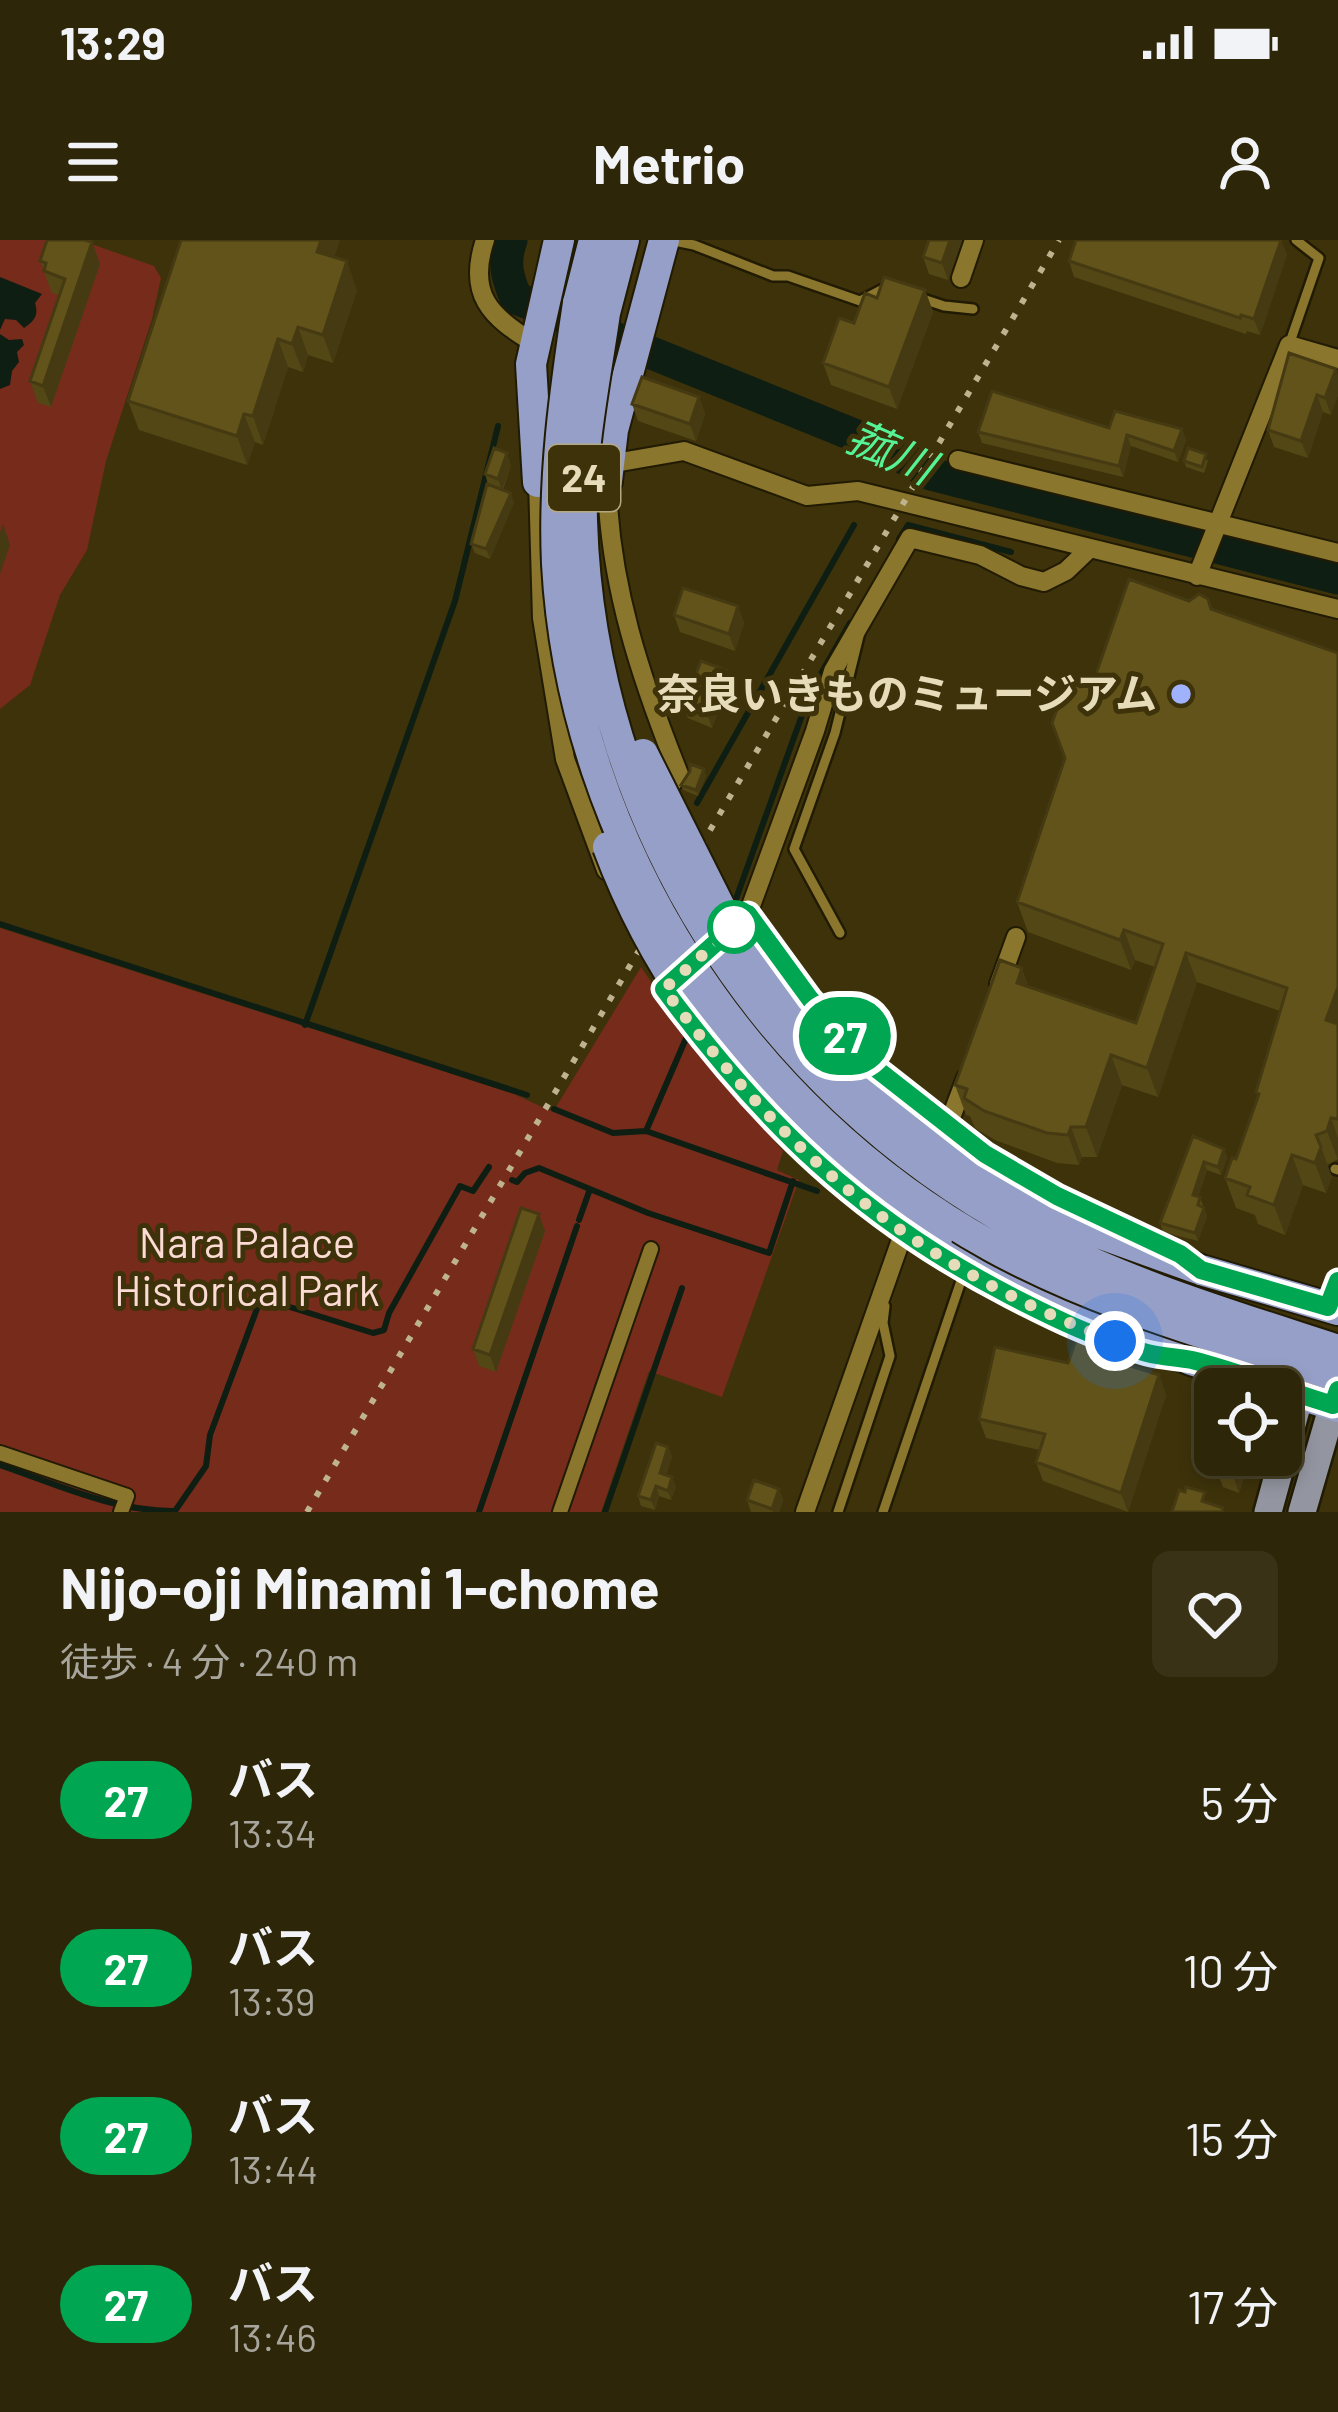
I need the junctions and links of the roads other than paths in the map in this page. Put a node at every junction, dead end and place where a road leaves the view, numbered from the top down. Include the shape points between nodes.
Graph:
1 (485, 240) edge
2 (559, 240) edge
3 (594, 240) edge
4 (625, 240) edge
5 (666, 240) edge
6 (974, 240) edge
7 (1296, 240) edge
8 (961, 278) dead end
9 (591, 308) junction
10 (974, 309) dead end
11 (535, 338) junction
12 (1289, 345) junction
13 (1338, 358) edge
14 (958, 460) dead end
15 (608, 472) junction
16 (538, 482) junction
17 (1218, 521) junction
18 (1088, 550) junction
19 (1338, 553) edge
20 (1197, 576) junction
21 (1338, 609) edge
22 (862, 620) junction
23 (564, 634) junction
24 (597, 643) junction
25 (748, 914) junction
26 (840, 933) dead end
27 (1016, 938) dead end
28 (994, 999) edge
29 (972, 1061) edge
30 (948, 1127) junction
31 (903, 1234) junction
32 (651, 1249) dead end
33 (1201, 1270) junction
34 (964, 1272) junction
35 (889, 1277) junction
36 (1335, 1300) edge
37 (1338, 1350) edge
38 (1191, 1360) junction
39 (1216, 1368) edge
40 (1302, 1390) edge
41 (1302, 1395) edge
42 (1337, 1395) edge
43 (0, 1453) edge
44 (1278, 1476) edge
45 (122, 1508) edge
46 (560, 1512) edge
47 (805, 1512) edge
48 (838, 1512) edge
49 (883, 1512) edge
50 (1268, 1512) edge
51 (1302, 1512) edge

1 - 11 street via 478,260 484,305 502,324
2 - 11 highway
3 - 9 highway, 24
4 - 9 highway, 24
5 - 10 lane via 860,301 885,286
5 - 15 highway
6 - 8 street
7 - 12 lane via 1319,258
9 - 23 highway, 24, bridge via 559,442
9 - 24 highway, 24, bridge via 582,520
11 - 16 highway
12 - 13 street
12 - 17 street
14 - 17 street
15 - 16 street
15 - 16 street via 608,535 639,674 679,774 606,870 565,759 542,618
15 - 18 street via 684,451 807,496 858,491
17 - 19 street
17 - 20 street
18 - 20 street
18 - 22 street via 1044,582 910,538
20 - 21 street
22 - 25 street via 833,671
22 - 26 lane via 836,733 794,849
23 - 38 highway, bridge via 571,744 626,897 659,962 728,1056 774,1109 902,1216 1032,1293
23 - 42 highway, 24, bridge via 595,771 678,947 760,1056 826,1125 888,1178 988,1244
24 - 33 highway, 24, bridge via 650,775 740,947 799,1026 900,1118 999,1187
24 - 37 highway, 24, bridge via 626,768 683,896 768,1023 822,1081 886,1139 1020,1228 1124,1278
25 - 30 street via 810,999
25 - 31 street via 664,989 783,1134
27 - 28 street
29 - 30 street
30 - 31 street
30 - 33 street via 1057,1196
31 - 34 street
31 - 35 street
32 - 46 street
33 - 36 highway
34 - 38 street via 1071,1324
34 - 49 lane
35 - 47 street
35 - 48 lane via 883,1323 890,1356
36 - 40 highway
38 - 39 highway
41 - 42 highway
42 - 51 main road
43 - 45 street via 127,1496
44 - 50 main road

